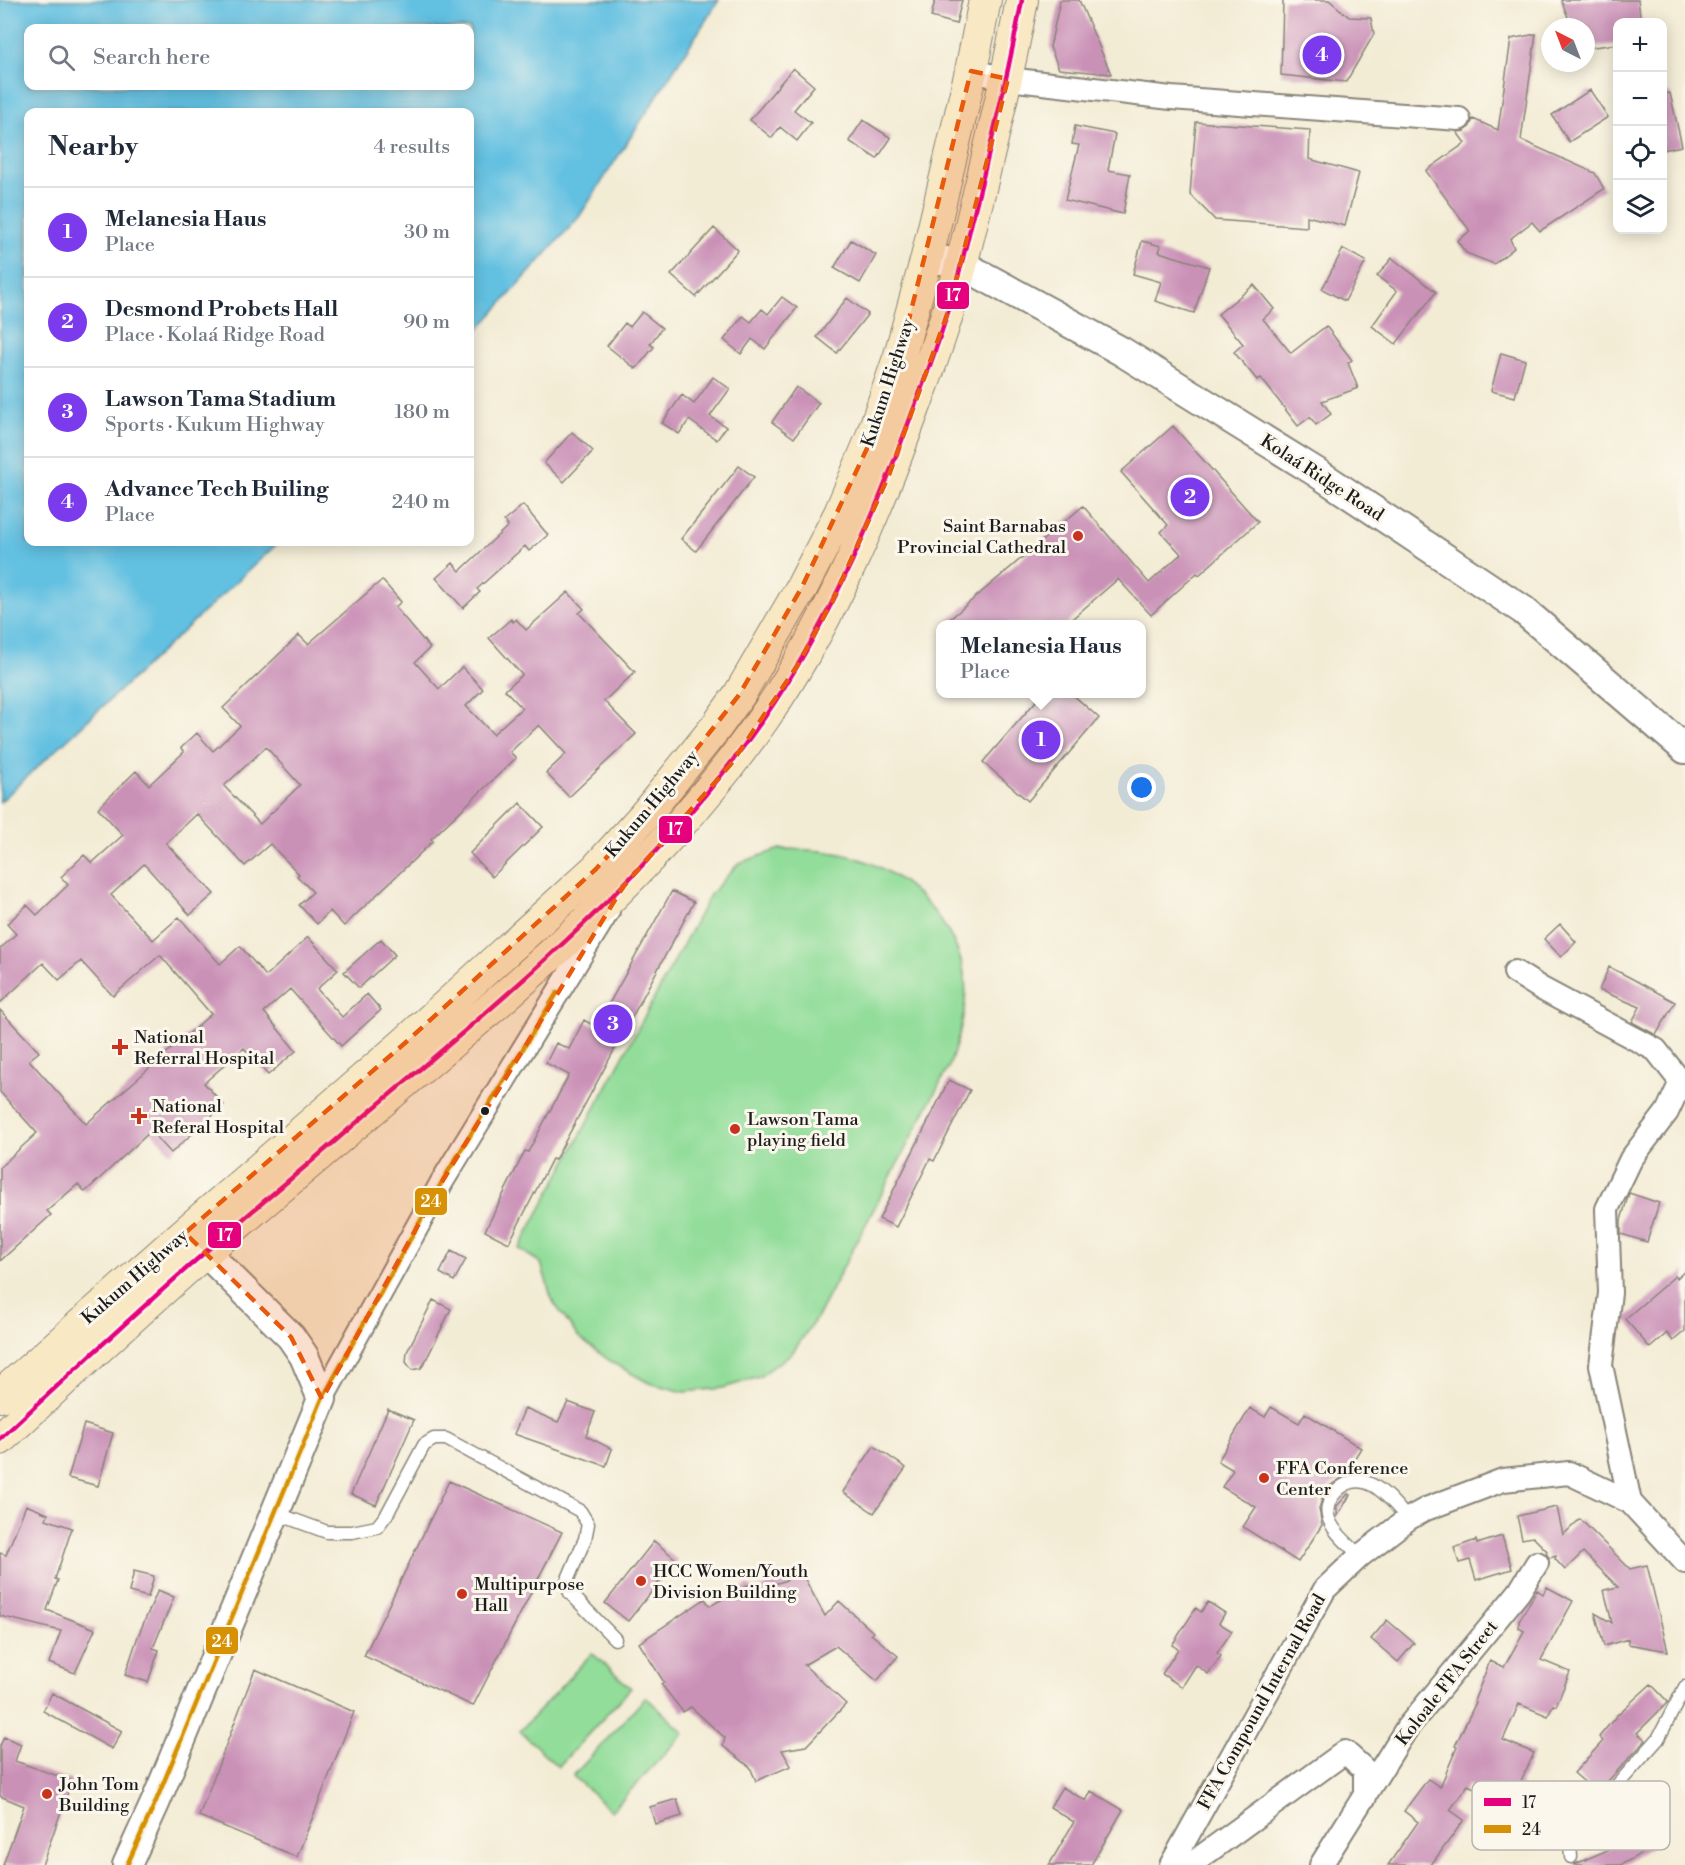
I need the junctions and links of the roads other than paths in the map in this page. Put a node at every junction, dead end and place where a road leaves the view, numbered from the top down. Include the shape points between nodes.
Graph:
1 (985, 0) edge
2 (1022, 0) edge
3 (971, 71) junction
4 (1008, 79) junction
5 (1459, 119) dead end
6 (927, 257) junction
7 (961, 264) junction
8 (1685, 749) edge
9 (623, 887) junction
10 (1515, 972) dead end
11 (195, 1243) junction
12 (0, 1396) edge
13 (322, 1399) junction
14 (0, 1438) edge
15 (1630, 1502) junction
16 (275, 1513) junction
17 (1417, 1514) junction
18 (1360, 1556) junction
19 (1685, 1562) edge
20 (1537, 1563) dead end
21 (615, 1639) dead end
22 (1685, 1687) edge
23 (1621, 1781) edge
24 (1365, 1797) junction
25 (1570, 1850) edge
26 (1570, 1857) dead end
27 (127, 1865) edge
28 (1171, 1865) edge
29 (1190, 1865) edge
30 (1321, 1865) edge

1 - 3 main road, Kukum Highway
2 - 4 main road, Kukum Highway
3 - 4 street
3 - 6 main road, Kukum Highway
4 - 5 street via 1171,98
4 - 7 main road, Kukum Highway
6 - 7 street, Kolaá Ridge Road
6 - 11 main road, Kukum Highway via 886,398 840,513 797,597 716,728 596,869 405,1043
7 - 8 street, Kolaá Ridge Road via 1121,351 1316,472 1523,610
7 - 9 main road, Kukum Highway via 890,476 832,602 791,676 731,764
9 - 11 main road, Kukum Highway via 424,1065
9 - 13 street via 442,1180
10 - 15 street via 1656,1050 1681,1082 1667,1112 1631,1159 1607,1209 1610,1293 1600,1365
11 - 12 main road, Kukum Highway
11 - 13 street via 291,1337 304,1356
11 - 14 main road, Kukum Highway
13 - 16 street
15 - 17 street, FFA Compound Internal Road via 1569,1473 1503,1480
15 - 19 street
16 - 21 lane via 327,1532 376,1527 387,1514 424,1444 446,1439 580,1511 588,1524 567,1581 570,1593
16 - 27 street
17 - 18 street, FFA Compound Internal Road
17 - 18 lane via 1373,1484 1359,1481 1335,1492 1328,1503 1328,1517
18 - 28 street, FFA Compound Internal Road via 1325,1589
20 - 24 street, Koloale FFA Street via 1519,1592 1407,1728
22 - 23 lane via 1658,1739
24 - 29 street via 1365,1770 1345,1752
24 - 30 street, Koloale FFA Street
25 - 26 lane

